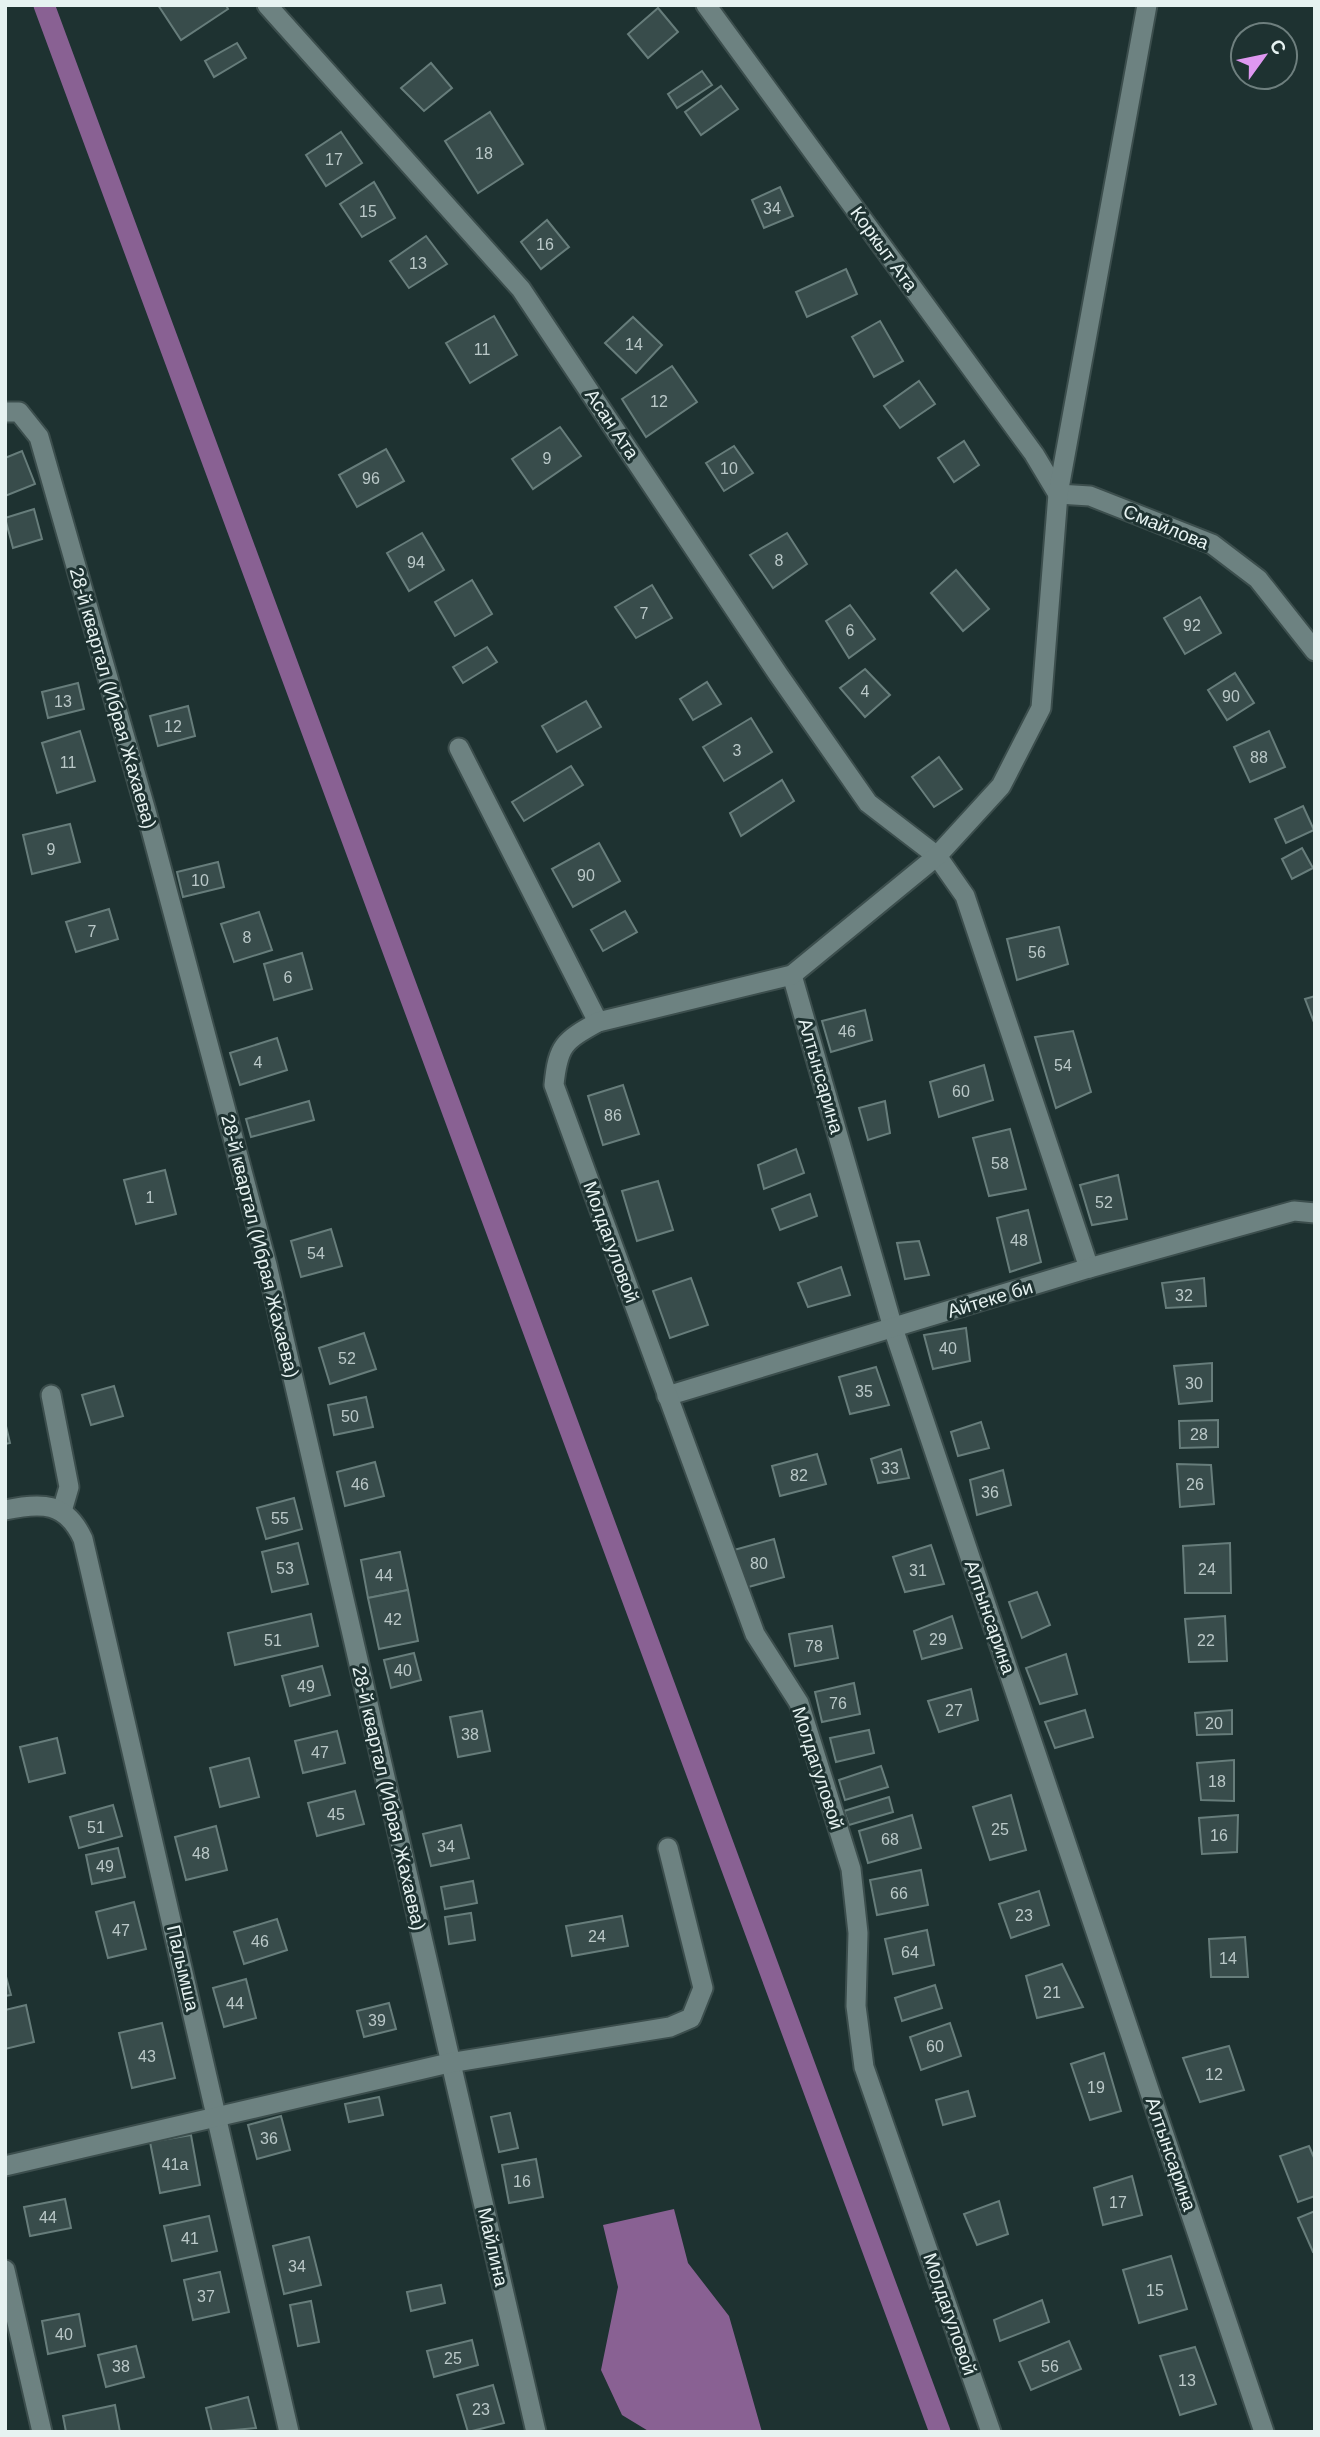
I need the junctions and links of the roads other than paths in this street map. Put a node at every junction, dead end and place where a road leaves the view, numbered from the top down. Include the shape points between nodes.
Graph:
1 (267, 5) edge
2 (706, 5) edge
3 (1147, 5) edge
4 (5, 412) edge
5 (1058, 494) junction
6 (1315, 651) edge
7 (459, 748) dead end
8 (937, 856) junction
9 (792, 975) junction
10 (598, 1022) junction
11 (1315, 1213) edge
12 (1089, 1268) junction
13 (893, 1328) junction
14 (51, 1395) dead end
15 (667, 1396) junction
16 (5, 1510) edge
17 (62, 1511) junction
18 (668, 1848) dead end
19 (449, 2063) junction
20 (217, 2115) junction
21 (5, 2166) edge
22 (5, 2270) edge
23 (42, 2432) edge
24 (289, 2432) edge
25 (536, 2432) edge
26 (992, 2432) edge
27 (1264, 2432) edge

1 - 8 street, Асан Ата via 522,289 868,803
2 - 5 street, Коркыт Ата via 1034,454
3 - 5 street
4 - 19 street, 28-й квартал (Ибрая Жахаева) via 19,412 39,437 146,811 267,1265
5 - 6 street, Смайлова via 1090,496 1212,544 1258,579
5 - 8 street via 1041,708 1001,786
7 - 10 street
8 - 9 street
8 - 12 street via 965,897
9 - 10 street, Молдагуловой
9 - 13 street, Алтынсарина
10 - 15 street, Молдагуловой via 572,1036 557,1056 554,1085
11 - 12 street, Айтеке би via 1294,1211
12 - 13 street, Айтеке би
13 - 15 street, Айтеке би
13 - 27 street, Алтынсарина
14 - 17 street via 69,1487
15 - 26 street, Молдагуловой via 755,1634 799,1703 851,1869 858,1933 856,2006 864,2067
16 - 17 street via 34,1504
17 - 20 street, Палымша via 75,1522 83,1539
18 - 19 street via 704,1988 691,2018 670,2027
19 - 20 street
19 - 25 street, Майлина
20 - 21 street
20 - 24 street, Палымша
22 - 23 street

